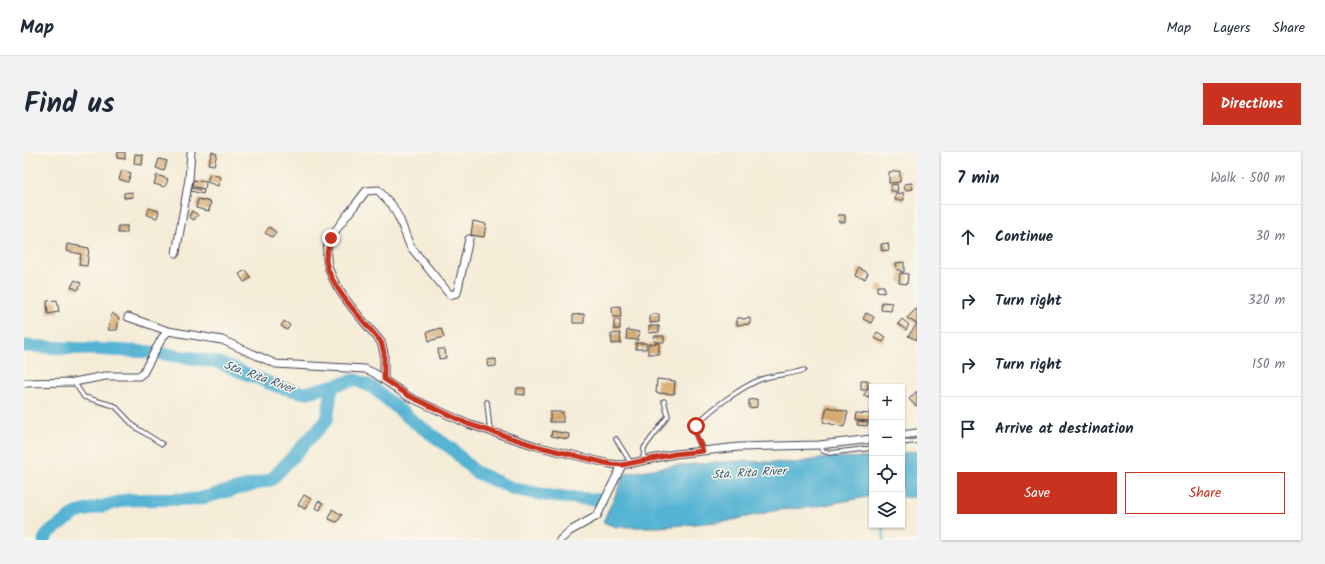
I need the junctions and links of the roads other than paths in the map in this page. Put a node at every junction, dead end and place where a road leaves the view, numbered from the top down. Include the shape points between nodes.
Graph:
1 (191, 152) edge
2 (469, 239) dead end
3 (176, 253) dead end
4 (128, 317) dead end
5 (168, 331) junction
6 (804, 370) dead end
7 (384, 379) junction
8 (74, 382) junction
9 (24, 383) edge
10 (664, 401) dead end
11 (487, 402) dead end
12 (490, 431) junction
13 (917, 433) edge
14 (905, 435) edge
15 (616, 439) dead end
16 (869, 439) edge
17 (917, 441) edge
18 (905, 443) edge
19 (162, 444) dead end
20 (818, 445) junction
21 (869, 448) edge
22 (703, 451) junction
23 (643, 461) junction
24 (631, 464) junction
25 (622, 465) junction
26 (560, 540) edge

1 - 3 street
2 - 7 street via 457,293 450,295 410,246 392,205 378,190 366,191 331,238 326,260 331,276 381,342 384,353
4 - 5 street
5 - 7 street via 222,340 276,364 365,370
5 - 8 street via 139,376 105,376
6 - 22 lane via 756,381 712,411 696,426 696,435
7 - 12 street via 409,396 468,424
8 - 9 street
8 - 19 lane via 84,397 115,406 135,427
10 - 23 lane via 668,416 644,448
11 - 12 lane
12 - 25 street via 536,446
13 - 14 street
15 - 24 lane
16 - 20 street
17 - 18 lane
20 - 21 lane via 823,451 830,453
20 - 22 street via 739,447
22 - 23 street
23 - 24 street
24 - 25 street
25 - 26 street via 598,516 570,531

